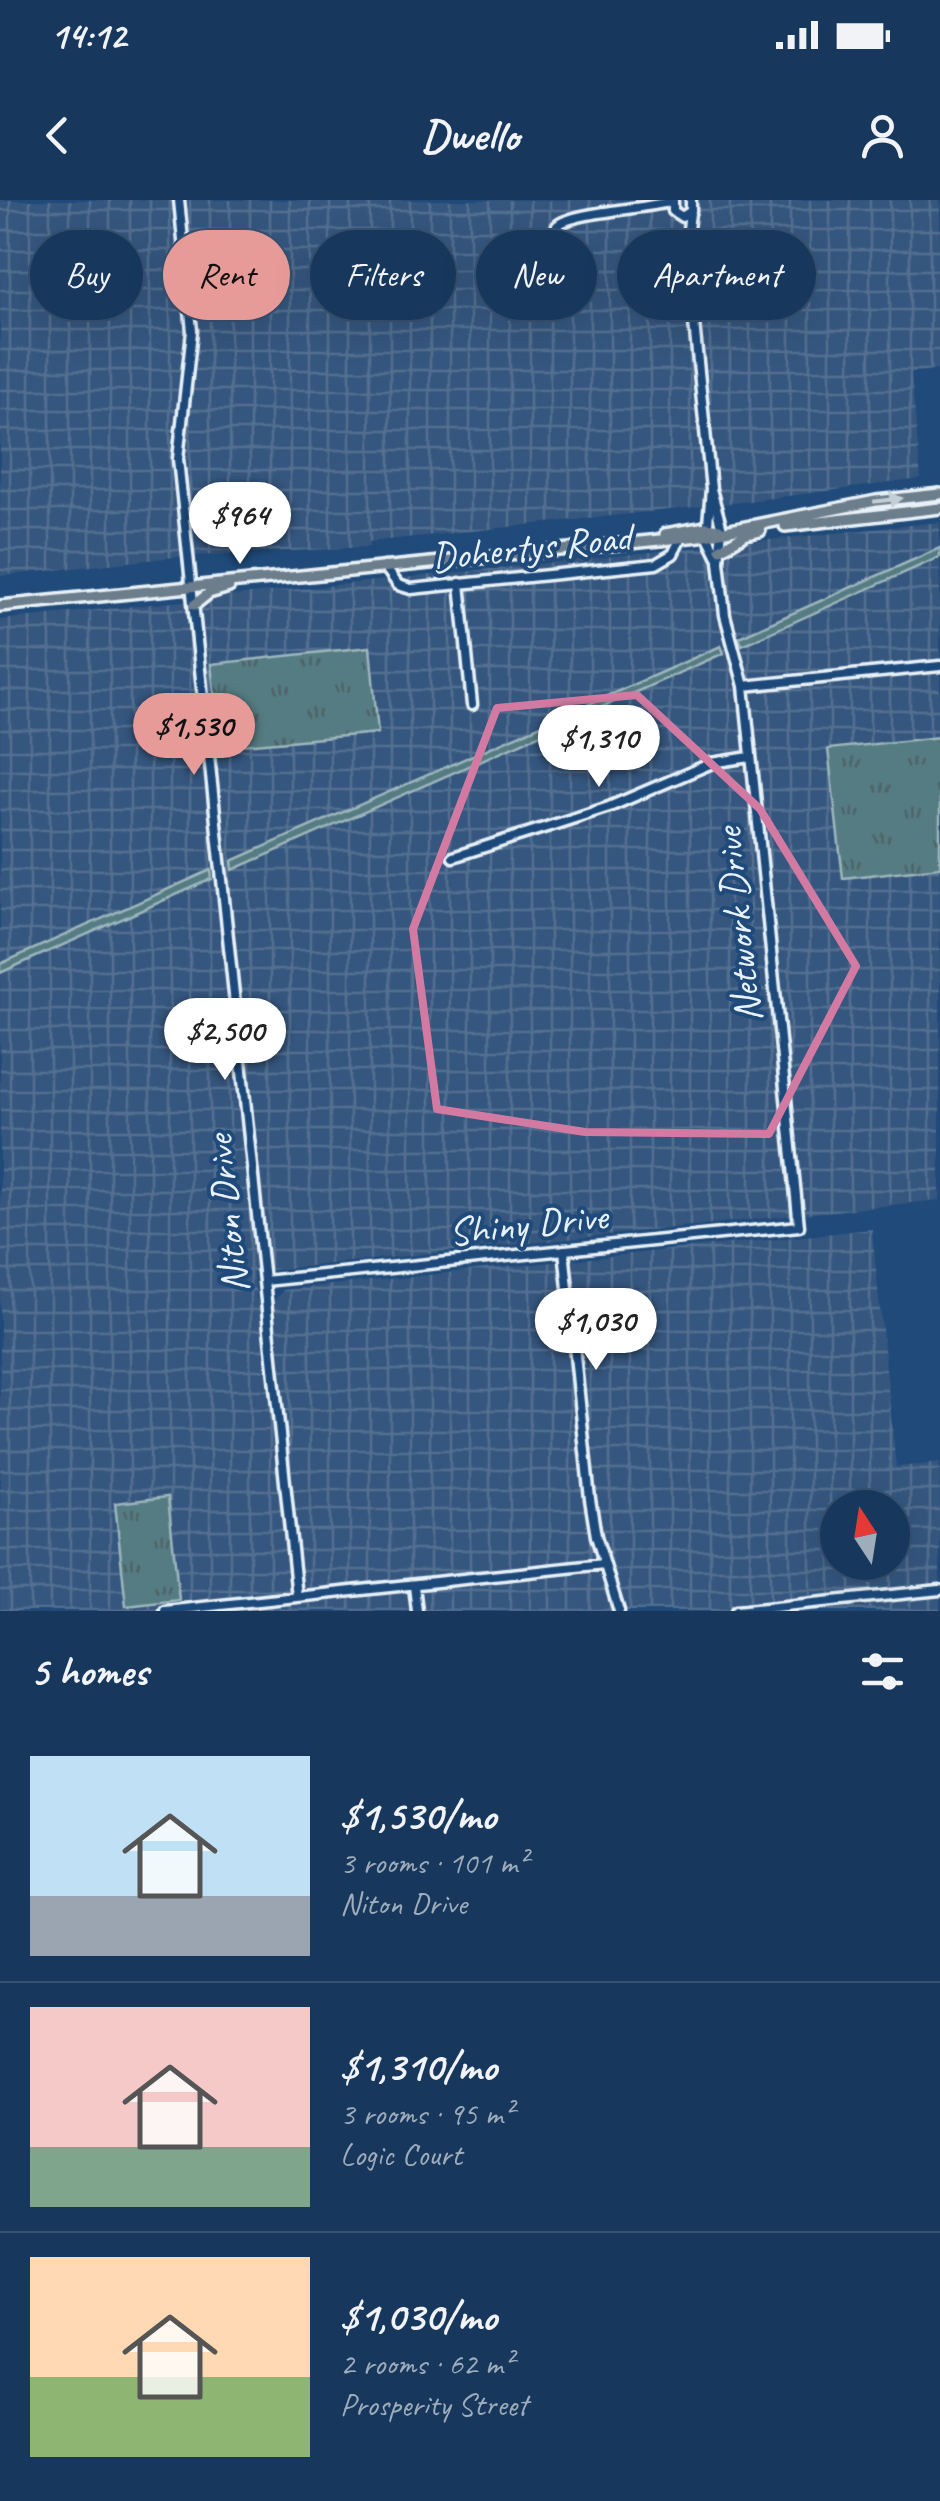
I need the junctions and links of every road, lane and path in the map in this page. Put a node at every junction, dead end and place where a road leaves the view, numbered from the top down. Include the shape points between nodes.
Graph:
1 (179, 200) edge
2 (691, 200) edge
3 (673, 201) edge
4 (643, 209) junction
5 (690, 213) junction
6 (676, 215) junction
7 (558, 226) dead end
8 (681, 230) edge
9 (688, 230) edge
10 (694, 320) edge
11 (711, 489) junction
12 (940, 494) edge
13 (940, 508) edge
14 (768, 525) junction
15 (787, 526) junction
16 (722, 530) junction
17 (707, 531) junction
18 (681, 538) junction
19 (636, 542) junction
20 (720, 549) junction
21 (719, 561) junction
22 (384, 567) junction
23 (310, 574) junction
24 (460, 583) junction
25 (192, 586) junction
26 (194, 605) junction
27 (0, 606) edge
28 (940, 666) edge
29 (744, 686) junction
30 (472, 704) dead end
31 (750, 757) junction
32 (453, 857) dead end
33 (799, 1226) joint
34 (564, 1250) junction
35 (264, 1281) junction
36 (604, 1564) junction
37 (414, 1586) junction
38 (940, 1590) edge
39 (297, 1597) junction
40 (165, 1611) edge
41 (417, 1611) edge
42 (620, 1611) edge
43 (736, 1611) edge

1 - 25 street, Niton Drive via 192,331 178,459
2 - 5 street
3 - 4 street
3 - 6 street
4 - 6 street
4 - 7 street via 569,218
5 - 6 street
5 - 9 street
6 - 8 street
10 - 11 street
11 - 16 street
11 - 17 street
14 -> 12 main road, Dohertys Road
13 - 15 main road, Dohertys Road
14 - 15 main road, Dohertys Road
14 - 16 main road, Dohertys Road
15 - 20 main road via 746,534
16 - 17 main road, Dohertys Road
16 - 20 street, Network Drive
17 - 18 main road, Dohertys Road
17 - 19 main road, Dohertys Road
17 - 21 street, Network Drive
18 - 19 main road, Dohertys Road
18 - 24 street, Dohertys Road via 673,554 656,564
19 - 22 main road, Dohertys Road
20 - 21 street, Network Drive
21 - 29 street, Network Drive
22 - 23 main road, Dohertys Road
22 - 24 street, Dohertys Road via 404,589
23 - 25 main road, Dohertys Road
23 - 26 main road via 224,588
24 - 30 street
25 - 26 street, Niton Drive
25 - 27 main road, Dohertys Road
26 - 35 street, Niton Drive
28 - 29 street
29 - 31 street, Network Drive
31 - 32 street via 712,763 609,806
31 - 33 street, Network Drive
33 - 34 street, Shiny Drive
34 - 35 street, Shiny Drive
34 - 36 street via 590,1500
35 - 39 street, Niton Drive
36 - 37 street
36 - 42 street
37 - 39 street
37 - 41 street
38 - 43 street
39 - 40 street

